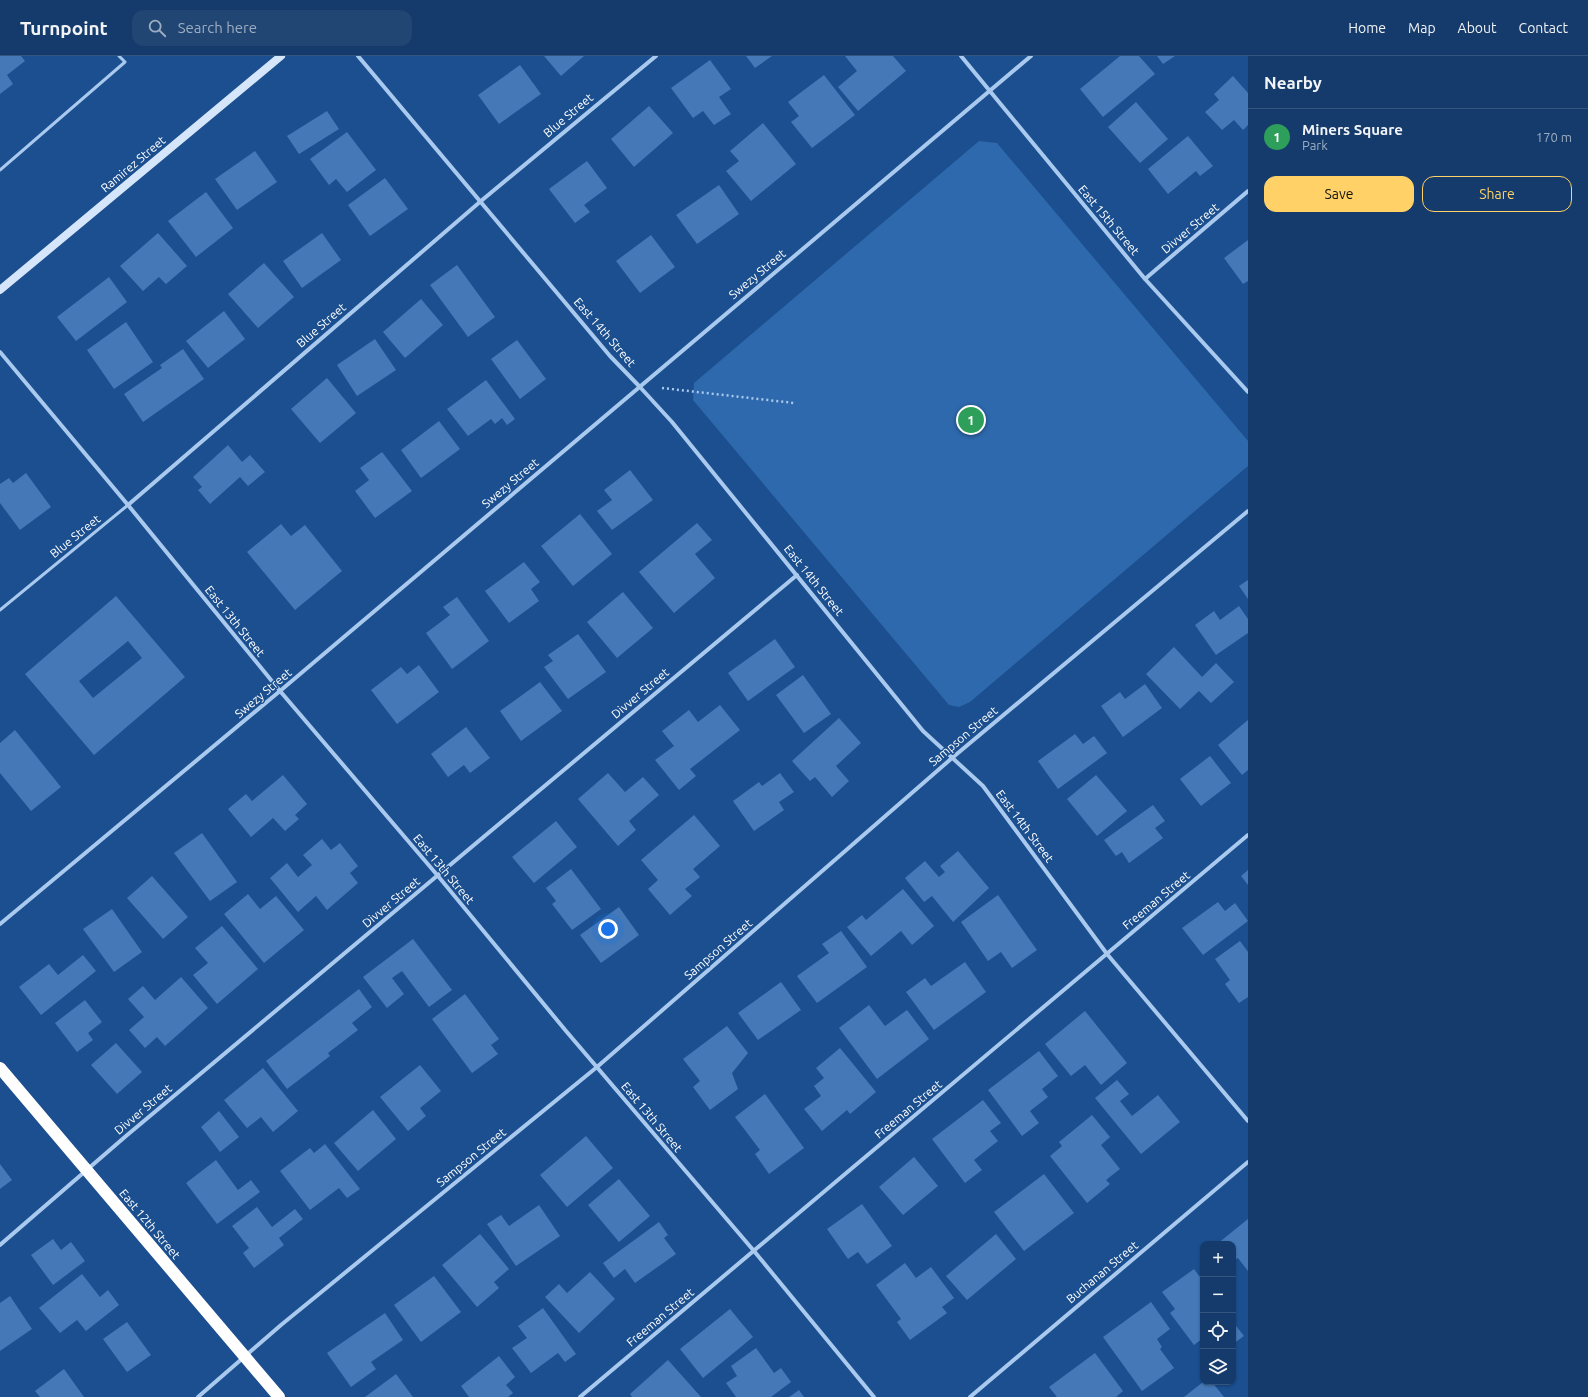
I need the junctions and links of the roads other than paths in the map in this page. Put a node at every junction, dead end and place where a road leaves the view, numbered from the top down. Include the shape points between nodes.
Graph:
1 (119, 56) edge
2 (281, 56) edge
3 (358, 56) edge
4 (656, 56) edge
5 (961, 56) edge
6 (1031, 56) edge
7 (990, 91) junction
8 (0, 170) edge
9 (1248, 192) edge
10 (481, 201) junction
11 (1145, 279) junction
12 (0, 290) edge
13 (0, 352) edge
14 (639, 386) junction
15 (1248, 392) edge
16 (128, 505) junction
17 (1248, 511) edge
18 (797, 575) junction
19 (0, 610) edge
20 (280, 691) junction
21 (952, 758) junction
22 (1248, 835) edge
23 (438, 876) junction
24 (0, 924) edge
25 (1107, 954) junction
26 (0, 1068) edge
27 (597, 1068) junction
28 (1248, 1121) edge
29 (1248, 1162) edge
30 (86, 1171) junction
31 (0, 1245) edge
32 (754, 1252) junction
33 (244, 1357) junction
34 (198, 1397) edge
35 (278, 1397) edge
36 (580, 1397) edge
37 (874, 1397) edge
38 (970, 1397) edge

1 - 8 lane via 125,62
2 - 12 street, Ramirez Street
3 - 10 street, East 14th Street
4 - 10 street, Blue Street
5 - 7 street, East 15th Street
6 - 7 street, Swezy Street
7 - 11 street, East 15th Street
7 - 14 street, Swezy Street
9 - 11 street, Divver Street
10 - 14 street, East 14th Street via 610,356
10 - 16 street, Blue Street
11 - 15 street, East 15th Street
13 - 16 street, East 13th Street
14 - 18 street, East 14th Street via 672,422
14 - 20 street, Swezy Street
16 - 19 lane, Blue Street
16 - 20 street, East 13th Street
17 - 21 street, Sampson Street
18 - 21 street, East 14th Street via 923,731
18 - 23 street, Divver Street
20 - 23 street, East 13th Street
20 - 24 street, Swezy Street
21 - 25 street, East 14th Street via 983,786
21 - 27 street, Sampson Street
22 - 25 street, Freeman Street
23 - 27 street, East 13th Street
23 - 30 street, Divver Street
25 - 28 street, East 14th Street
25 - 32 street, Freeman Street
26 - 30 highway, East 12th Street
27 - 32 street, East 13th Street
27 - 33 street, Sampson Street
29 - 38 street, Buchanan Street
30 - 31 street, Divver Street
30 - 33 highway, East 12th Street
32 - 36 street, Freeman Street
32 - 37 street, East 13th Street
33 - 34 street, Sampson Street
33 - 35 highway, East 12th Street

